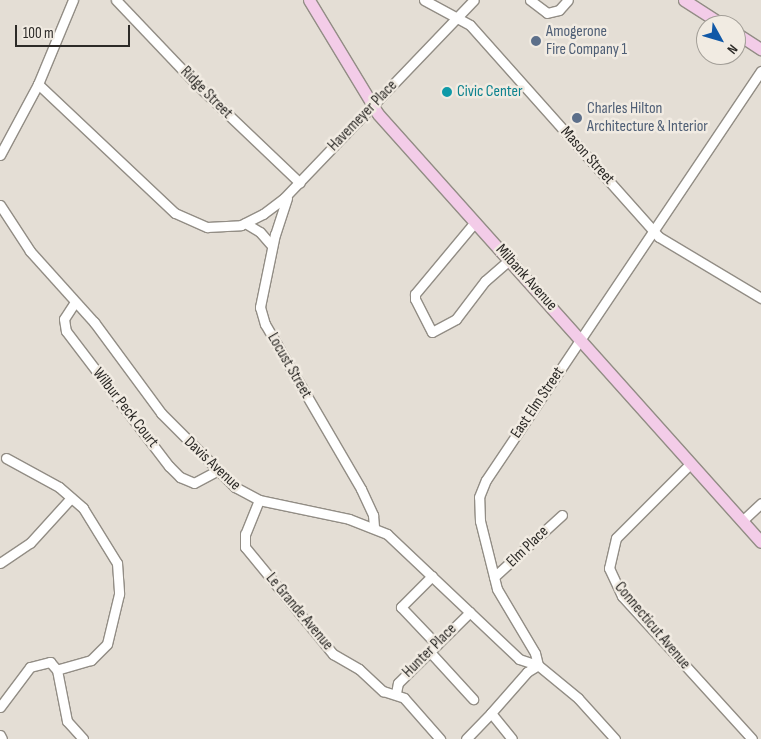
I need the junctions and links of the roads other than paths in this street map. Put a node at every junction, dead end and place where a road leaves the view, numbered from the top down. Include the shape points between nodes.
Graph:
1 (73, 0) edge
2 (116, 0) edge
3 (309, 0) edge
4 (424, 0) edge
5 (474, 0) edge
6 (530, 0) edge
7 (568, 0) edge
8 (684, 0) edge
9 (707, 15) edge
10 (457, 18) junction
11 (746, 40) edge
12 (761, 50) edge
13 (761, 70) edge
14 (38, 84) junction
15 (373, 107) junction
16 (0, 155) edge
17 (300, 183) junction
18 (289, 194) junction
19 (0, 205) edge
20 (475, 222) junction
21 (243, 224) junction
22 (654, 231) junction
23 (272, 246) junction
24 (509, 260) junction
25 (761, 298) edge
26 (75, 302) junction
27 (581, 340) junction
28 (6, 458) dead end
29 (691, 463) junction
30 (217, 471) junction
31 (71, 498) junction
32 (259, 500) junction
33 (761, 503) edge
34 (562, 515) dead end
35 (742, 521) junction
36 (374, 526) junction
37 (761, 542) edge
38 (0, 564) edge
39 (432, 576) junction
40 (494, 577) junction
41 (470, 612) junction
42 (437, 645) junction
43 (430, 652) junction
44 (538, 665) junction
45 (57, 670) junction
46 (396, 693) junction
47 (473, 699) dead end
48 (0, 707) edge
49 (491, 713) junction
50 (0, 735) edge
51 (2, 739) edge
52 (82, 739) edge
53 (440, 739) edge
54 (466, 739) edge
55 (512, 739) edge
56 (615, 739) edge
57 (752, 739) edge

1 - 14 street
2 - 17 street, Ridge Street via 215,102
3 - 15 main road, Milbank Avenue
4 - 10 street, Mason Street
5 - 10 street, Havemeyer Place
6 - 7 street via 547,13 559,10
8 - 9 main road
10 - 15 street, Havemeyer Place
10 - 22 street, Mason Street via 470,26
11 - 12 main road
13 - 22 street, East Elm Street
14 - 16 street
14 - 21 street, Havemeyer Place via 175,213 207,227
15 - 17 street, Havemeyer Place
15 - 20 main road, Milbank Avenue
17 - 18 street, Havemeyer Place
18 - 21 street, Havemeyer Place via 263,214
18 - 23 street, Locust Street
19 - 26 street, Davis Avenue via 30,251
20 - 24 main road, Milbank Avenue
20 - 24 street via 416,294 415,299 432,332 456,319 485,281
21 - 23 street via 260,232
22 - 25 street, Mason Street via 666,243
22 - 27 street, East Elm Street
23 - 36 street, Locust Street via 260,301 265,324 361,489
24 - 27 main road, Milbank Avenue
26 - 30 street, Davis Avenue via 161,413
26 - 30 street, Wilbur Peck Court via 64,319 66,331 169,466 180,477 194,483
27 - 29 main road, Milbank Avenue
27 - 40 street, East Elm Street via 481,489 480,521
28 - 31 street via 59,487
29 - 35 main road, Milbank Avenue
29 - 57 street, Connecticut Avenue via 616,538 609,568 622,596
30 - 32 street, Davis Avenue via 235,487
31 - 38 street via 30,543
31 - 45 street via 90,516 117,563 119,594 110,635 101,652 91,660
32 - 36 street, Davis Avenue
32 - 46 street, Le Grande Avenue via 245,534 245,547 333,654 359,669 383,691
33 - 35 street
34 - 40 street, Elm Place
35 - 37 main road, Milbank Avenue
36 - 39 street, Davis Avenue via 394,539
39 - 41 street, Davis Avenue
39 - 42 street via 401,607
40 - 44 street, East Elm Street via 503,602 535,653
41 - 42 street, Hunter Place
41 - 44 street, Davis Avenue via 519,659
42 - 43 street, Hunter Place
43 - 46 street, Hunter Place via 398,683
43 - 47 street
44 - 49 street via 527,672
44 - 56 street, East Elm Street via 578,698
45 - 48 street via 50,662 30,667
45 - 52 street via 67,721
46 - 53 street, Le Grande Avenue
49 - 54 street
49 - 55 street
50 - 51 street

